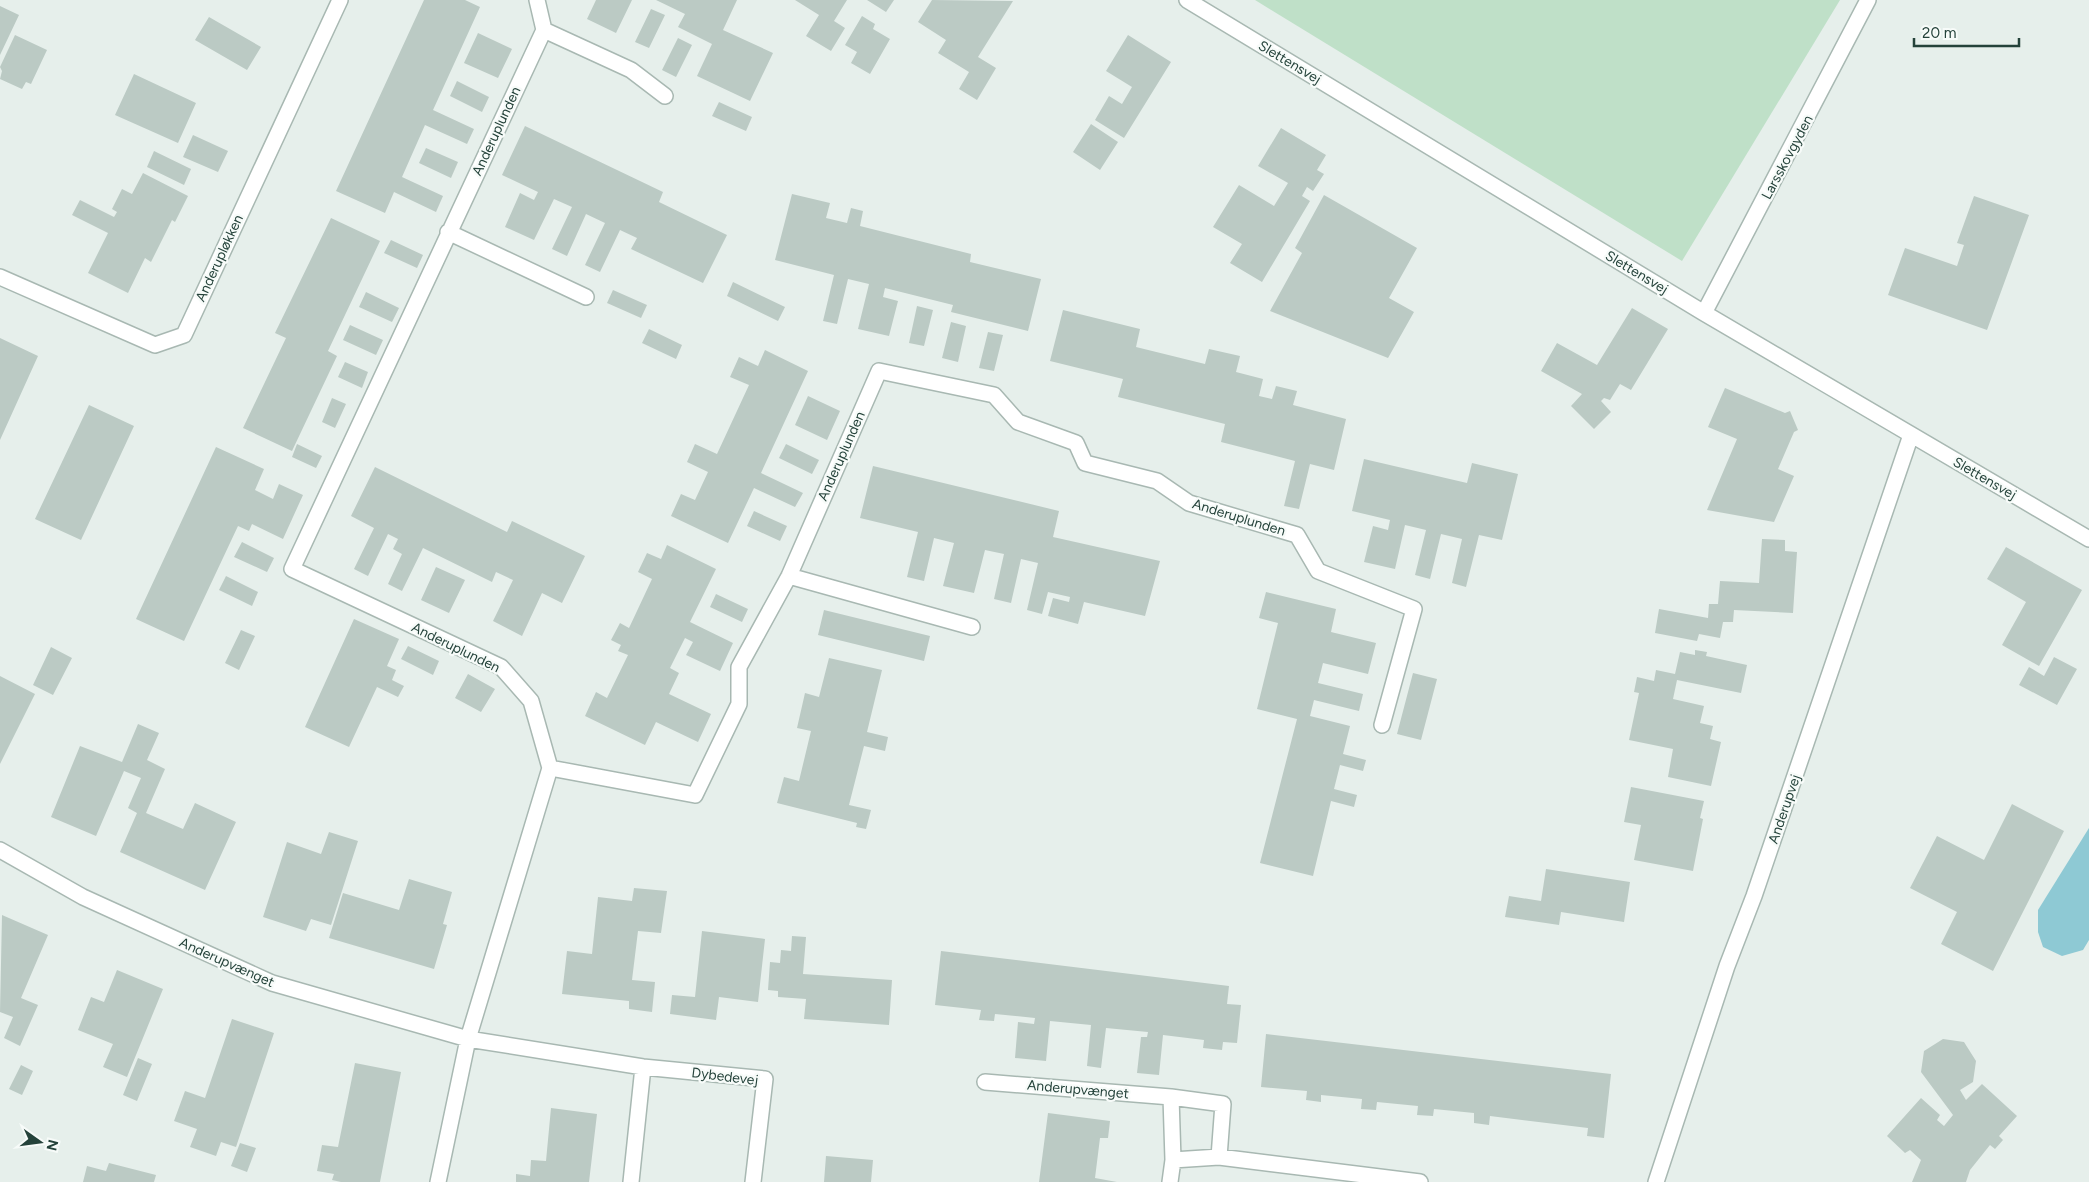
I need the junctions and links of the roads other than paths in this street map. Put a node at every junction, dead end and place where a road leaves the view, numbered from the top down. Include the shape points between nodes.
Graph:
1 (340, 0) edge
2 (537, 0) edge
3 (1187, 0) edge
4 (1868, 0) edge
5 (544, 30) junction
6 (665, 96) dead end
7 (448, 232) junction
8 (0, 277) edge
9 (586, 297) dead end
10 (1704, 313) junction
11 (1911, 435) junction
12 (2089, 539) edge
13 (788, 576) junction
14 (972, 627) dead end
15 (1382, 725) dead end
16 (550, 768) junction
17 (0, 850) edge
18 (468, 1039) junction
19 (643, 1067) junction
20 (985, 1082) dead end
21 (1171, 1097) junction
22 (1218, 1157) junction
23 (1173, 1160) junction
24 (438, 1182) edge
25 (631, 1182) edge
26 (753, 1182) edge
27 (1170, 1182) edge
28 (1420, 1182) edge
29 (1656, 1182) edge

1 - 8 street, Anderupløkken via 184,335 154,345
2 - 5 street
3 - 10 street, Slettensvej
4 - 10 street, Larsskovgyden
5 - 6 street via 631,70
5 - 7 street, Anderuplunden
7 - 9 street
7 - 16 street, Anderuplunden via 292,569 501,667 531,701
10 - 11 street, Slettensvej
11 - 12 street, Slettensvej
11 - 29 street, Anderupvej via 1754,896 1727,966
13 - 14 street
13 - 15 street, Anderuplunden via 879,371 994,395 1018,422 1076,443 1085,463 1157,481 1189,503 1297,534 1318,571 1414,609
13 - 16 street, Anderuplunden via 739,667 739,704 696,795
16 - 18 street
17 - 18 street, Anderupvænget via 83,897 272,983
18 - 19 street, Dybedevej
18 - 24 street
19 - 25 street
19 - 26 street, Dybedevej via 765,1079
20 - 21 street, Anderupvænget
21 - 22 street, Anderupvænget via 1223,1104
21 - 23 street
22 - 23 street
22 - 28 street
23 - 27 street

